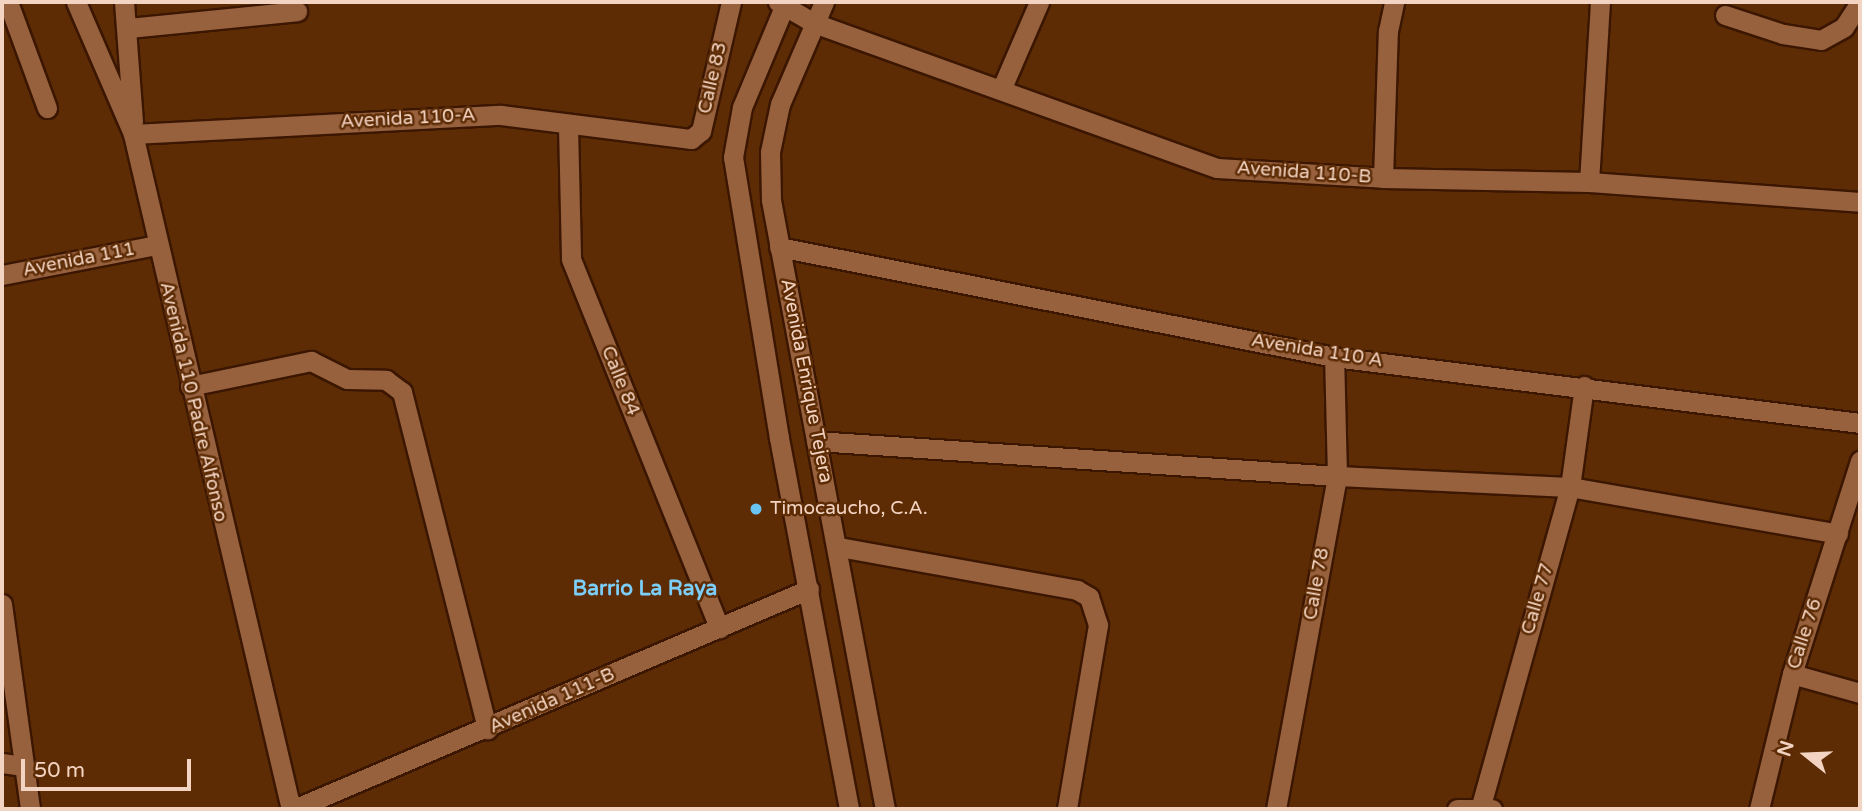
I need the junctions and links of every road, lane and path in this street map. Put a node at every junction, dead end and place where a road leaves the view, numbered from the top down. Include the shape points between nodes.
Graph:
1 (8, 2) edge
2 (76, 2) edge
3 (124, 2) edge
4 (731, 2) edge
5 (824, 2) edge
6 (1039, 2) edge
7 (1394, 2) edge
8 (1600, 2) edge
9 (1860, 2) edge
10 (783, 3) edge
11 (297, 11) dead end
12 (1726, 15) dead end
13 (814, 23) junction
14 (128, 28) junction
15 (1000, 90) junction
16 (47, 108) dead end
17 (568, 125) junction
18 (133, 134) junction
19 (681, 140) joint
20 (1383, 178) junction
21 (1588, 182) junction
22 (1860, 202) edge
23 (156, 245) junction
24 (779, 247) junction
25 (2, 275) edge
26 (1334, 357) junction
27 (190, 386) junction
28 (1584, 386) junction
29 (1860, 422) edge
30 (817, 441) junction
31 (1860, 461) edge
32 (1337, 476) junction
33 (1570, 487) junction
34 (1838, 534) junction
35 (839, 547) junction
36 (809, 589) junction
37 (2, 604) edge
38 (719, 628) junction
39 (1792, 674) junction
40 (1860, 694) edge
41 (487, 729) junction
42 (2, 763) edge
43 (24, 766) junction
44 (30, 809) edge
45 (292, 809) edge
46 (849, 809) edge
47 (885, 809) edge
48 (1067, 809) edge
49 (1276, 809) edge
50 (1457, 809) edge
51 (1484, 809) edge
52 (1759, 809) edge

1 - 16 street
2 - 18 street, Avenida 110 Padre Alfonso
3 - 14 street
4 - 19 street, Calle 83 via 701,131 697,137
5 - 13 street, Avenida Enrique Tejera
6 - 15 street
7 - 20 street via 1388,31
8 - 21 street
9 - 12 street via 1844,27 1821,40 1794,37
10 - 13 street, Avenida 110-B
10 - 36 street, Avenida Enrique Tejera via 741,107 733,157 764,356
11 - 14 street
13 - 15 street, Avenida 110-B
13 - 24 street, Avenida Enrique Tejera via 780,104 769,152
14 - 18 street
15 - 20 street, Avenida 110-B via 1217,168
17 - 18 street, Avenida 110-A via 501,115
17 - 19 street, Avenida 110-A
17 - 38 street, Calle 84 via 571,259
18 - 23 street, Avenida 110 Padre Alfonso
20 - 21 street, Avenida 110-B
21 - 22 street, Avenida 110-B
23 - 25 street, Avenida 111
23 - 27 street, Avenida 110 Padre Alfonso
24 - 26 street, Avenida 110 A
24 - 30 street, Avenida Enrique Tejera
26 - 28 street, Avenida 110 A
26 - 32 street, Calle 78
27 - 41 street via 311,361 347,379 386,380 402,391
27 - 45 street, Avenida 110 Padre Alfonso
28 - 29 street, Avenida 110 A
28 - 33 street, Calle 77
30 - 32 street
30 - 35 street, Avenida Enrique Tejera
31 - 34 street, Calle 76
32 - 33 street
32 - 49 street, Calle 78
33 - 34 street
33 - 51 street, Calle 77
34 - 39 street, Calle 76
35 - 47 street, Avenida Enrique Tejera
35 - 48 street via 1077,590 1089,597 1098,625
36 - 38 street, Avenida 111-B
36 - 46 street, Avenida Enrique Tejera
37 - 43 street
38 - 41 street, Avenida 111-B
39 - 40 street
39 - 52 street, Calle 76
41 - 45 street, Avenida 111-B
42 - 43 street
43 - 44 street
50 - 51 street

